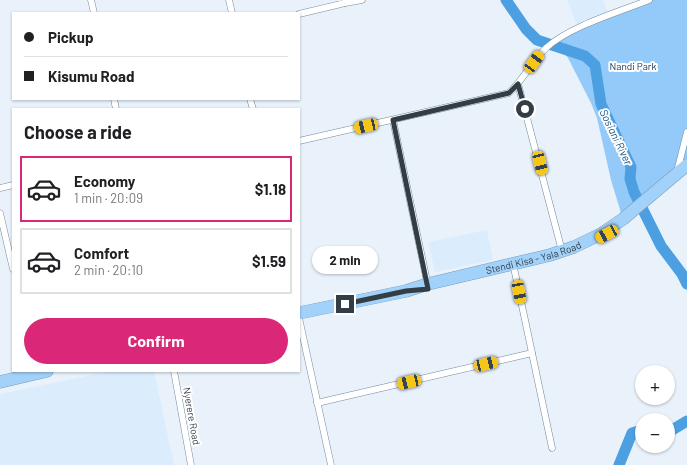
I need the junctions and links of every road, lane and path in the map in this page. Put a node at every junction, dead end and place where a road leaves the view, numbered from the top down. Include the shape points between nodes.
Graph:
1 (91, 0) edge
2 (229, 0) edge
3 (362, 0) edge
4 (649, 0) edge
5 (345, 2) edge
6 (94, 12) edge
7 (232, 12) edge
8 (300, 14) edge
9 (518, 84) junction
10 (393, 120) junction
11 (687, 132) edge
12 (300, 141) edge
13 (685, 170) edge
14 (12, 185) edge
15 (0, 188) edge
16 (0, 214) edge
17 (634, 214) junction
18 (562, 251) junction
19 (12, 265) edge
20 (514, 268) junction
21 (428, 286) junction
22 (300, 313) edge
23 (300, 323) edge
24 (532, 353) junction
25 (40, 372) edge
26 (174, 372) edge
27 (0, 382) edge
28 (317, 403) junction
29 (552, 448) dead end
30 (191, 465) edge
31 (331, 465) edge

1 - 6 street
2 - 7 street
3 - 5 street
4 - 9 street via 563,36 546,48
5 - 8 street
9 - 10 street via 509,93
9 - 18 street
10 - 12 street
10 - 21 street
11 - 13 street via 678,168
13 - 17 highway, Stendi Kisa - Yala Road
14 - 15 street
16 - 19 street
17 - 18 highway, Stendi Kisa - Yala Road via 574,248
17 - 20 highway via 607,234 571,252
18 - 21 highway, Stendi Kisa - Yala Road
20 - 21 highway
20 - 24 street
21 - 22 highway, Stendi Kisa - Yala Road
23 - 28 street
24 - 28 street
24 - 29 street
25 - 27 highway
26 - 30 street, Nyerere Road
28 - 31 street

